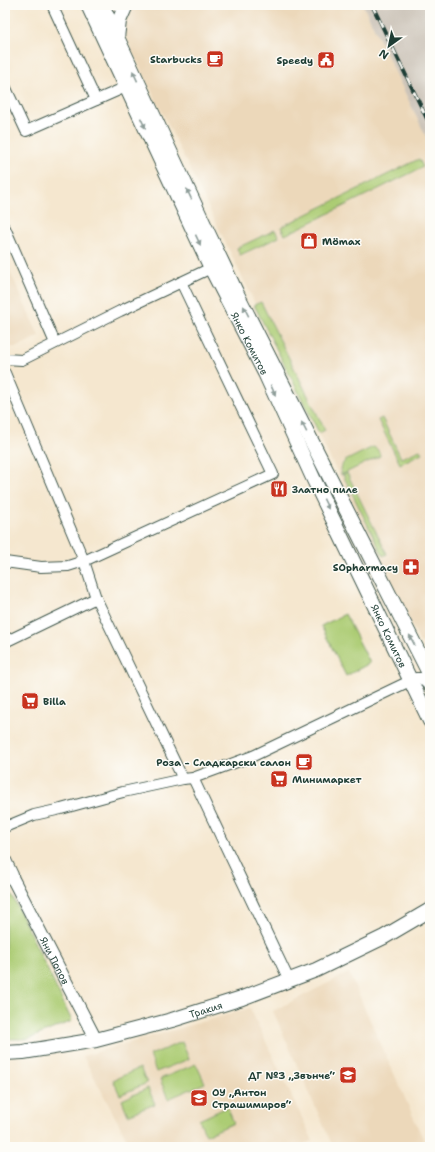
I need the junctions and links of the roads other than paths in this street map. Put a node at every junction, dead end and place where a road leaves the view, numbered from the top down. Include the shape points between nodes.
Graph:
1 (52, 5) edge
2 (88, 5) edge
3 (126, 5) edge
4 (101, 13) edge
5 (117, 38) junction
6 (5, 86) edge
7 (126, 87) junction
8 (96, 100) junction
9 (5, 228) edge
10 (212, 268) junction
11 (181, 282) junction
12 (55, 343) junction
13 (5, 359) edge
14 (5, 373) edge
15 (84, 561) junction
16 (5, 562) edge
17 (96, 598) junction
18 (5, 642) edge
19 (430, 675) edge
20 (411, 681) junction
21 (430, 687) edge
22 (430, 721) edge
23 (188, 778) junction
24 (5, 827) edge
25 (5, 858) edge
26 (5, 872) edge
27 (14, 881) junction
28 (430, 910) edge
29 (430, 922) edge
30 (396, 930) junction
31 (289, 980) junction
32 (96, 1040) junction
33 (5, 1053) edge

1 - 8 street
2 - 4 main road, Янко Комитов
3 - 5 main road via 119,21
4 - 5 main road, Янко Комитов
4 - 7 main road, Янко Комитов
19 -> 5 main road, Янко Комитов via 236,292
6 - 8 street via 26,131
7 - 8 street
7 -> 10 main road, Янко Комитов
9 - 12 street
10 - 11 street
10 -> 20 main road, Янко Комитов via 265,373
11 - 12 street
11 - 15 street via 273,474
12 - 13 street via 22,360
14 - 15 street
15 - 16 street via 68,566 41,567
15 - 17 street
17 - 18 street
17 - 23 street
20 - 21 street via 421,678
20 - 22 main road, Янко Комитов
20 - 23 street via 253,756
23 - 24 street via 34,814
23 - 31 street
25 - 27 street, Яни Попов
26 - 27 street, Яни Попов
27 - 32 street, Яни Попов
28 - 30 main road, Тракия
29 - 30 main road, Тракия
30 - 31 main road, Тракия via 316,970
31 - 32 main road, Тракия via 172,1020
32 - 33 main road, Тракия

